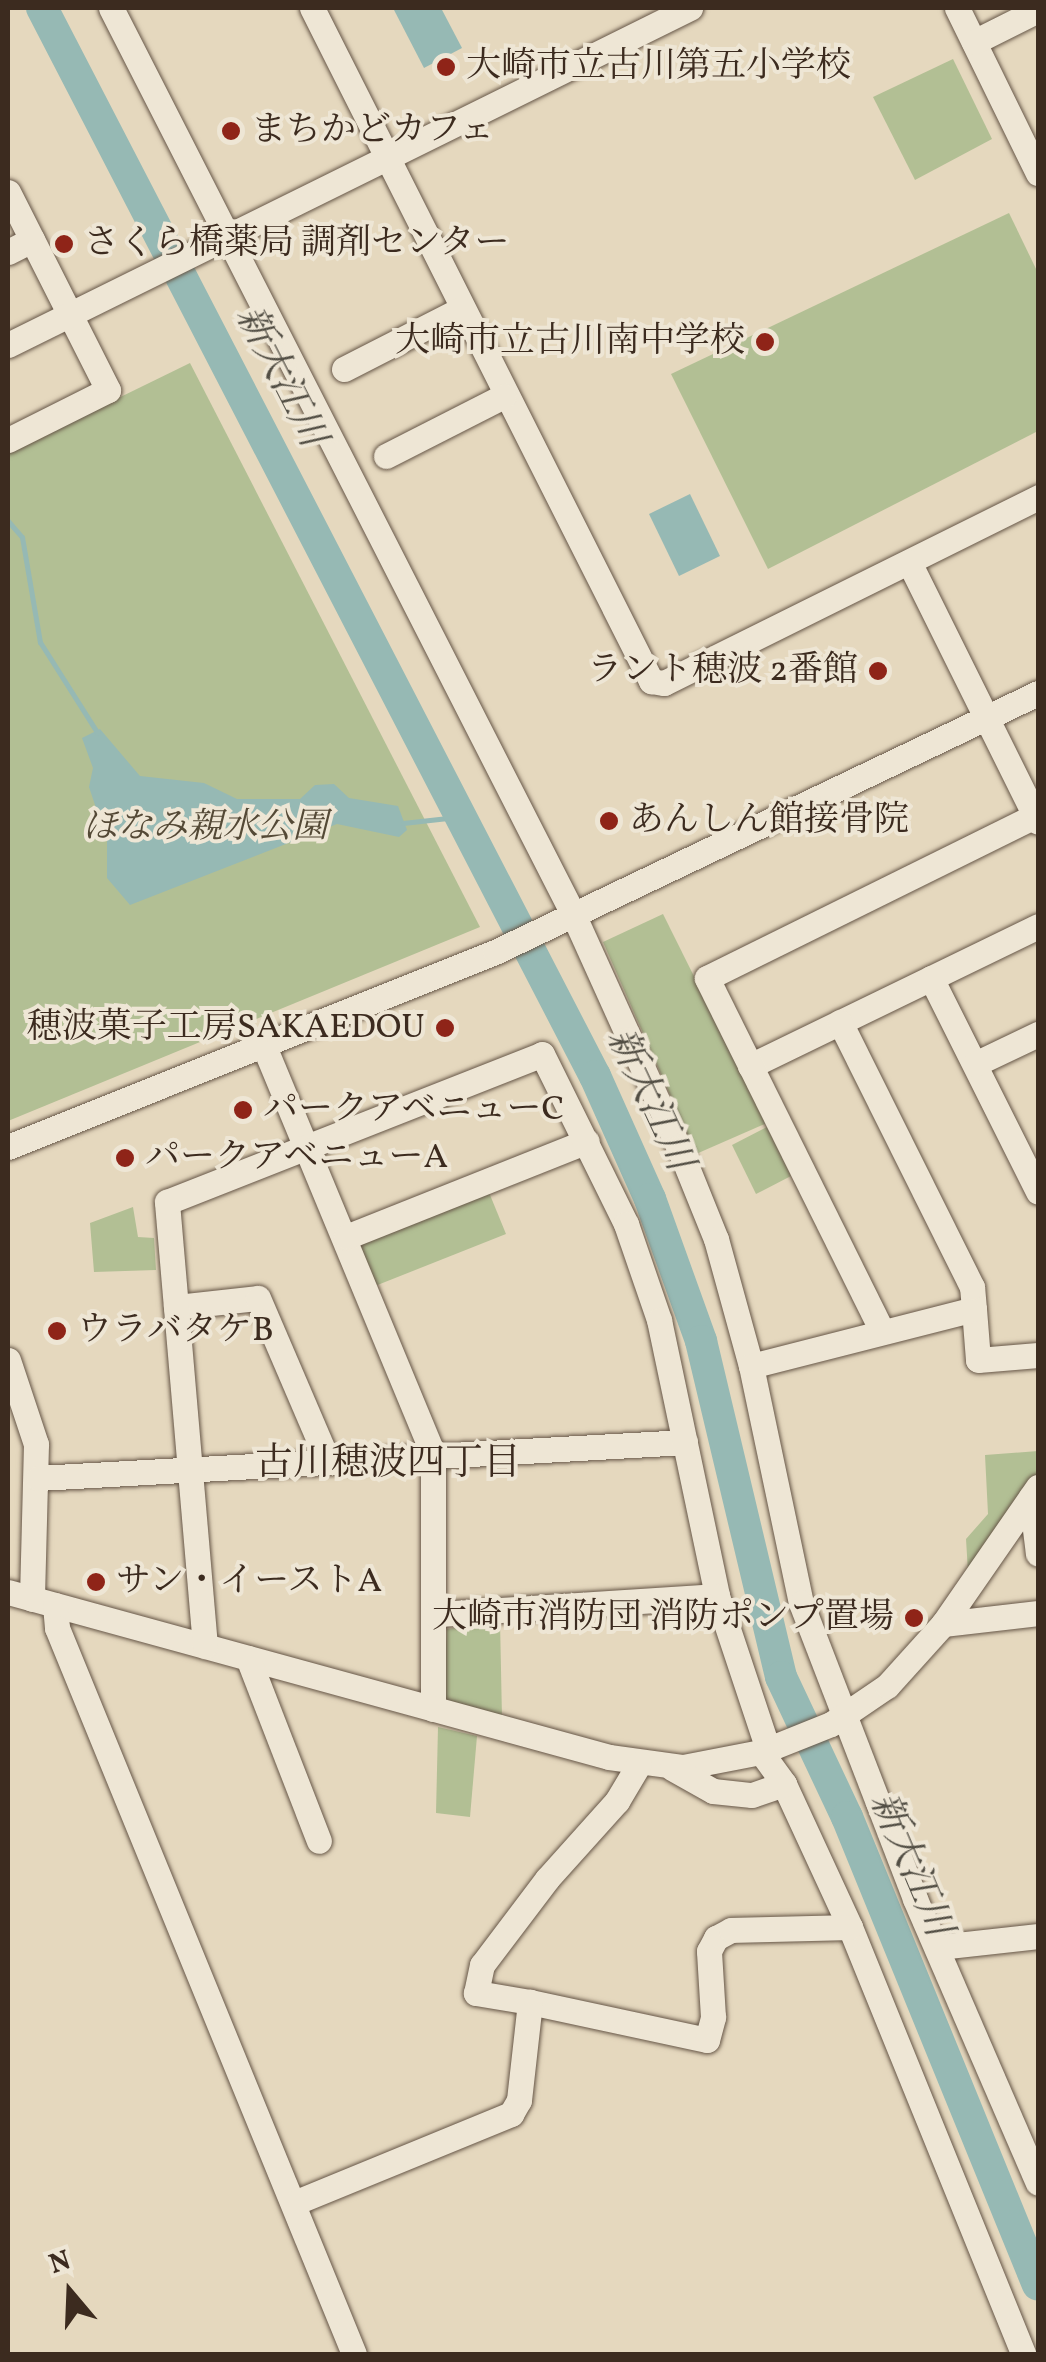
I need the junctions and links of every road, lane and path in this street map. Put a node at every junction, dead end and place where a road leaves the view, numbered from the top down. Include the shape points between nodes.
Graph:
1 (111, 8) edge
2 (312, 8) edge
3 (690, 8) edge
4 (956, 8) edge
5 (1038, 10) edge
6 (974, 42) junction
7 (1029, 129) edge
8 (386, 158) junction
9 (1038, 173) edge
10 (8, 192) edge
11 (227, 235) junction
12 (32, 240) junction
13 (8, 252) edge
14 (461, 309) junction
15 (70, 315) junction
16 (8, 346) edge
17 (344, 369) dead end
18 (504, 396) junction
19 (8, 440) edge
20 (386, 456) dead end
21 (1038, 497) edge
22 (909, 562) junction
23 (1038, 693) edge
24 (986, 719) junction
25 (1037, 819) edge
26 (574, 916) junction
27 (1038, 926) edge
28 (931, 978) junction
29 (840, 1022) junction
30 (1038, 1034) edge
31 (264, 1046) junction
32 (975, 1064) junction
33 (750, 1066) junction
34 (587, 1141) junction
35 (8, 1147) edge
36 (308, 1147) junction
37 (1032, 1160) edge
38 (1038, 1192) edge
39 (346, 1237) junction
40 (176, 1307) junction
41 (974, 1309) junction
42 (882, 1331) junction
43 (1038, 1355) edge
44 (8, 1360) edge
45 (751, 1366) junction
46 (685, 1442) junction
47 (433, 1454) junction
48 (328, 1461) junction
49 (190, 1468) junction
50 (38, 1478) junction
51 (1034, 1492) edge
52 (1038, 1554) edge
53 (718, 1596) junction
54 (32, 1599) edge
55 (1038, 1613) edge
56 (436, 1614) junction
57 (943, 1624) junction
58 (205, 1646) junction
59 (248, 1658) junction
60 (433, 1709) junction
61 (837, 1720) junction
62 (770, 1748) junction
63 (639, 1764) junction
64 (667, 1766) junction
65 (784, 1784) junction
66 (320, 1842) dead end
67 (850, 1927) junction
68 (1038, 1936) edge
69 (939, 1947) junction
70 (530, 2002) junction
71 (1038, 2182) edge
72 (294, 2203) junction
73 (354, 2354) edge
74 (1023, 2354) edge

1 - 11 street
2 - 8 street
3 - 8 street
4 - 6 street
5 - 6 street
6 - 7 street
7 - 9 street
8 - 11 street
8 - 14 street
10 - 12 street
11 - 15 street
11 - 26 street
12 - 13 street
12 - 15 street
14 - 17 street
14 - 18 street
15 - 16 street
15 - 19 street via 108,390
18 - 20 street
18 - 22 street via 651,681 664,683
21 - 22 street
22 - 24 street
23 - 24 street
24 - 25 street
24 - 26 street
25 - 33 street via 707,978
26 - 31 street
26 - 45 street via 716,1239
27 - 28 street
28 - 29 street
28 - 32 street
29 - 33 street
29 - 41 street via 972,1287
30 - 32 street
31 - 35 street
31 - 36 street
32 - 37 street
33 - 42 street
34 - 36 street via 542,1054
34 - 39 street
34 - 46 street via 626,1224 659,1320
36 - 39 street
36 - 40 street via 167,1202
37 - 38 street
39 - 47 street
40 - 48 street via 258,1298
40 - 49 street
41 - 42 street
41 - 43 street via 978,1360
42 - 45 street
44 - 50 street via 36,1444
45 - 61 street via 801,1603
46 - 47 street
46 - 53 street
47 - 48 street
47 - 56 street
48 - 49 street
49 - 50 street
49 - 58 street
50 - 54 street
51 - 52 street
51 - 57 street
53 - 56 street
53 - 62 street
54 - 58 street
54 - 72 street via 57,1628
55 - 57 street
56 - 60 street
57 - 61 street via 887,1686
58 - 59 street
59 - 60 street
59 - 66 street
60 - 63 street
61 - 62 street
61 - 69 street
62 - 64 street
62 - 65 street
63 - 64 street
63 - 70 street via 617,1801 482,1965 476,1993
64 - 65 street via 713,1790 752,1795
65 - 67 street
67 - 70 street via 731,1930 716,1938 708,1951 713,2017 707,2040
67 - 74 street
68 - 69 street
69 - 71 street
70 - 72 street via 511,2114
72 - 73 street

